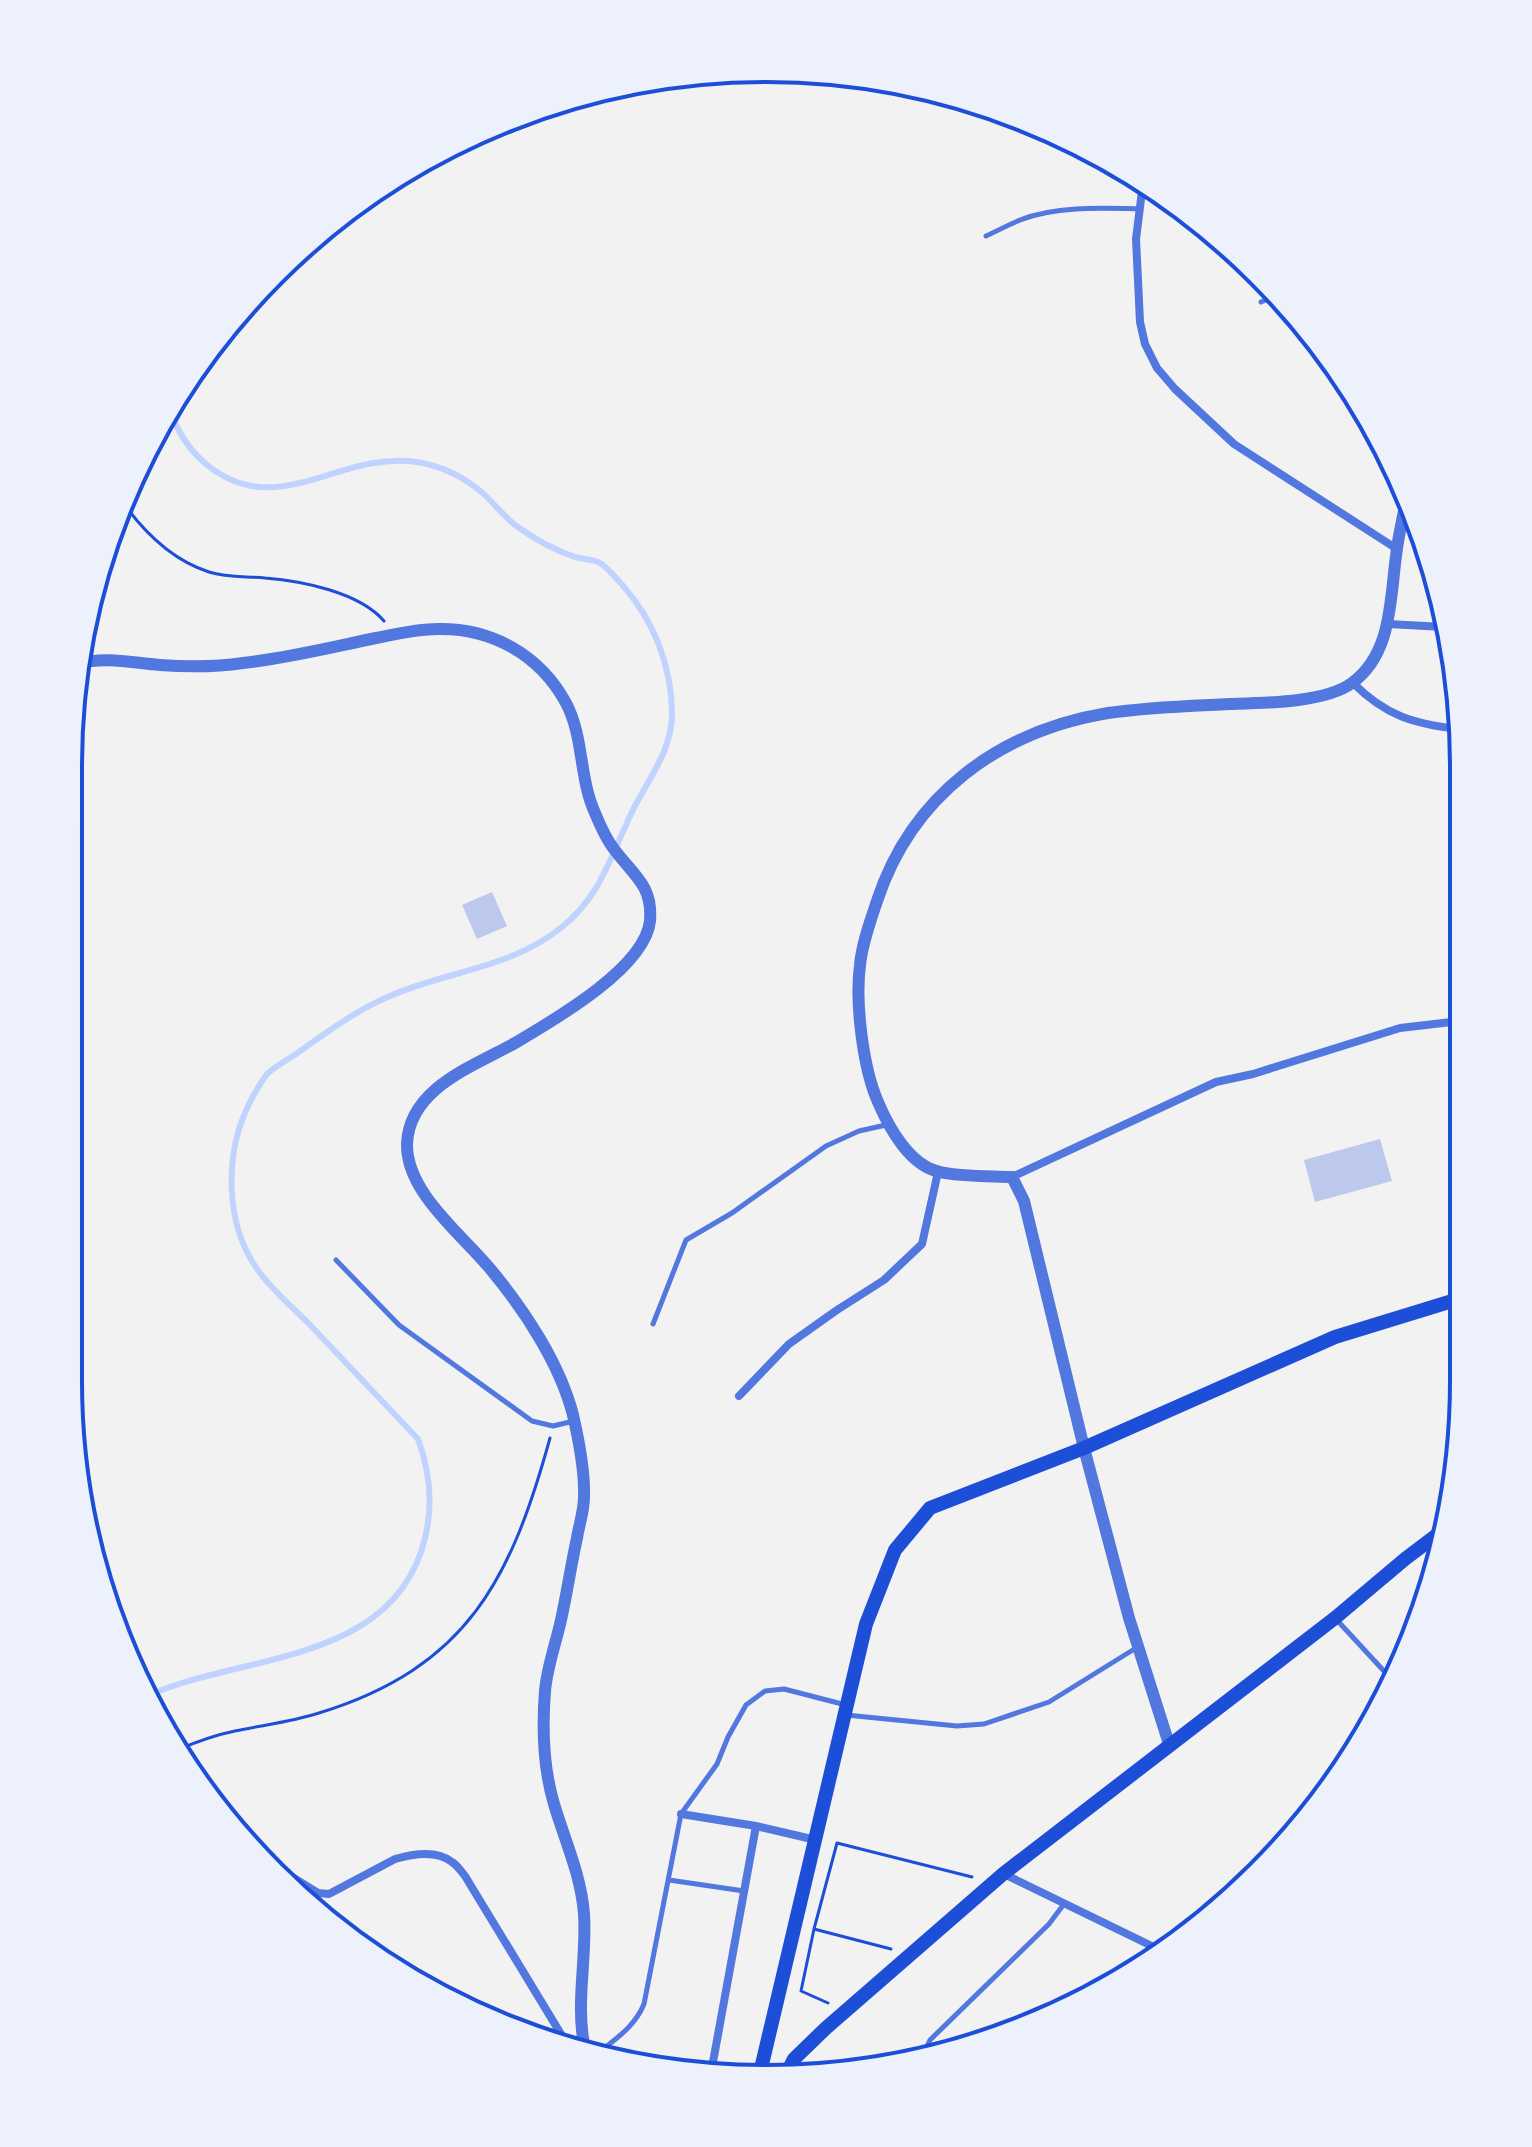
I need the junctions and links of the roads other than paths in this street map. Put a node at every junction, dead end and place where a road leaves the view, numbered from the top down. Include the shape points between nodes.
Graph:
1 (1142, 194) edge
2 (1140, 209) junction
3 (986, 236) dead end
4 (1266, 300) edge
5 (1261, 302) dead end
6 (1403, 517) edge
7 (1397, 549) junction
8 (1388, 624) junction
9 (1436, 627) edge
10 (91, 661) edge
11 (1353, 683) junction
12 (1449, 728) edge
13 (1450, 1022) edge
14 (887, 1125) junction
15 (938, 1172) junction
16 (1012, 1177) junction
17 (336, 1260) dead end
18 (1450, 1302) edge
19 (653, 1324) dead end
20 (739, 1396) dead end
21 (574, 1421) junction
22 (1084, 1448) junction
23 (1431, 1539) edge
24 (1335, 1618) junction
25 (1138, 1647) junction
26 (1385, 1672) edge
27 (846, 1710) junction
28 (1169, 1744) junction
29 (681, 1814) junction
30 (756, 1826) junction
31 (816, 1840) junction
32 (1003, 1874) junction
33 (669, 1880) junction
34 (302, 1883) edge
35 (744, 1891) junction
36 (1065, 1903) junction
37 (1152, 1946) edge
38 (561, 2033) edge
39 (583, 2040) edge
40 (607, 2046) edge
41 (927, 2046) edge
42 (713, 2063) edge
43 (791, 2064) edge
44 (762, 2065) edge

1 - 2 street
2 - 3 lane via 1048,213
2 - 7 street via 1140,322 1157,368 1234,444
4 - 5 lane
6 - 7 street
7 - 8 street
8 - 9 street
8 - 11 street via 1370,665
10 - 21 street via 216,666 440,629 508,644 535,662 557,687 578,735 589,800 613,847 644,883 650,917 646,937 615,976 520,1040 444,1082 411,1120 407,1140 414,1177 492,1270 539,1338
11 - 12 street via 1402,718
11 - 14 street via 1334,693 1270,703 1168,707 1064,723 994,754 930,805 884,878 859,966 864,1053
13 - 16 street via 1400,1028 1216,1082
14 - 15 street via 902,1146
14 - 19 lane via 826,1146 686,1240
15 - 16 street
15 - 20 street via 922,1244 884,1280 789,1344
16 - 22 street via 1024,1201
17 - 21 lane via 399,1325 532,1421 553,1426
18 - 22 main road via 1335,1337
21 - 39 street via 584,1500 545,1685 543,1731 545,1768 574,1862 584,1918
22 - 25 street
22 - 27 main road via 930,1508 895,1550 866,1624
23 - 24 main road
24 - 26 lane
24 - 28 main road
25 - 27 lane via 1049,1702 984,1724 957,1726
25 - 28 street
27 - 29 lane via 784,1689 758,1695 746,1705 717,1764
27 - 31 main road
28 - 32 main road
29 - 30 street
29 - 33 lane
30 - 31 street
30 - 35 street
31 - 44 main road
32 - 36 street
32 - 43 main road
33 - 35 lane
33 - 40 lane via 644,2004 629,2028
34 - 38 street via 329,1894 395,1859 427,1855 450,1860 465,1876
35 - 42 street
36 - 37 street
36 - 41 lane

